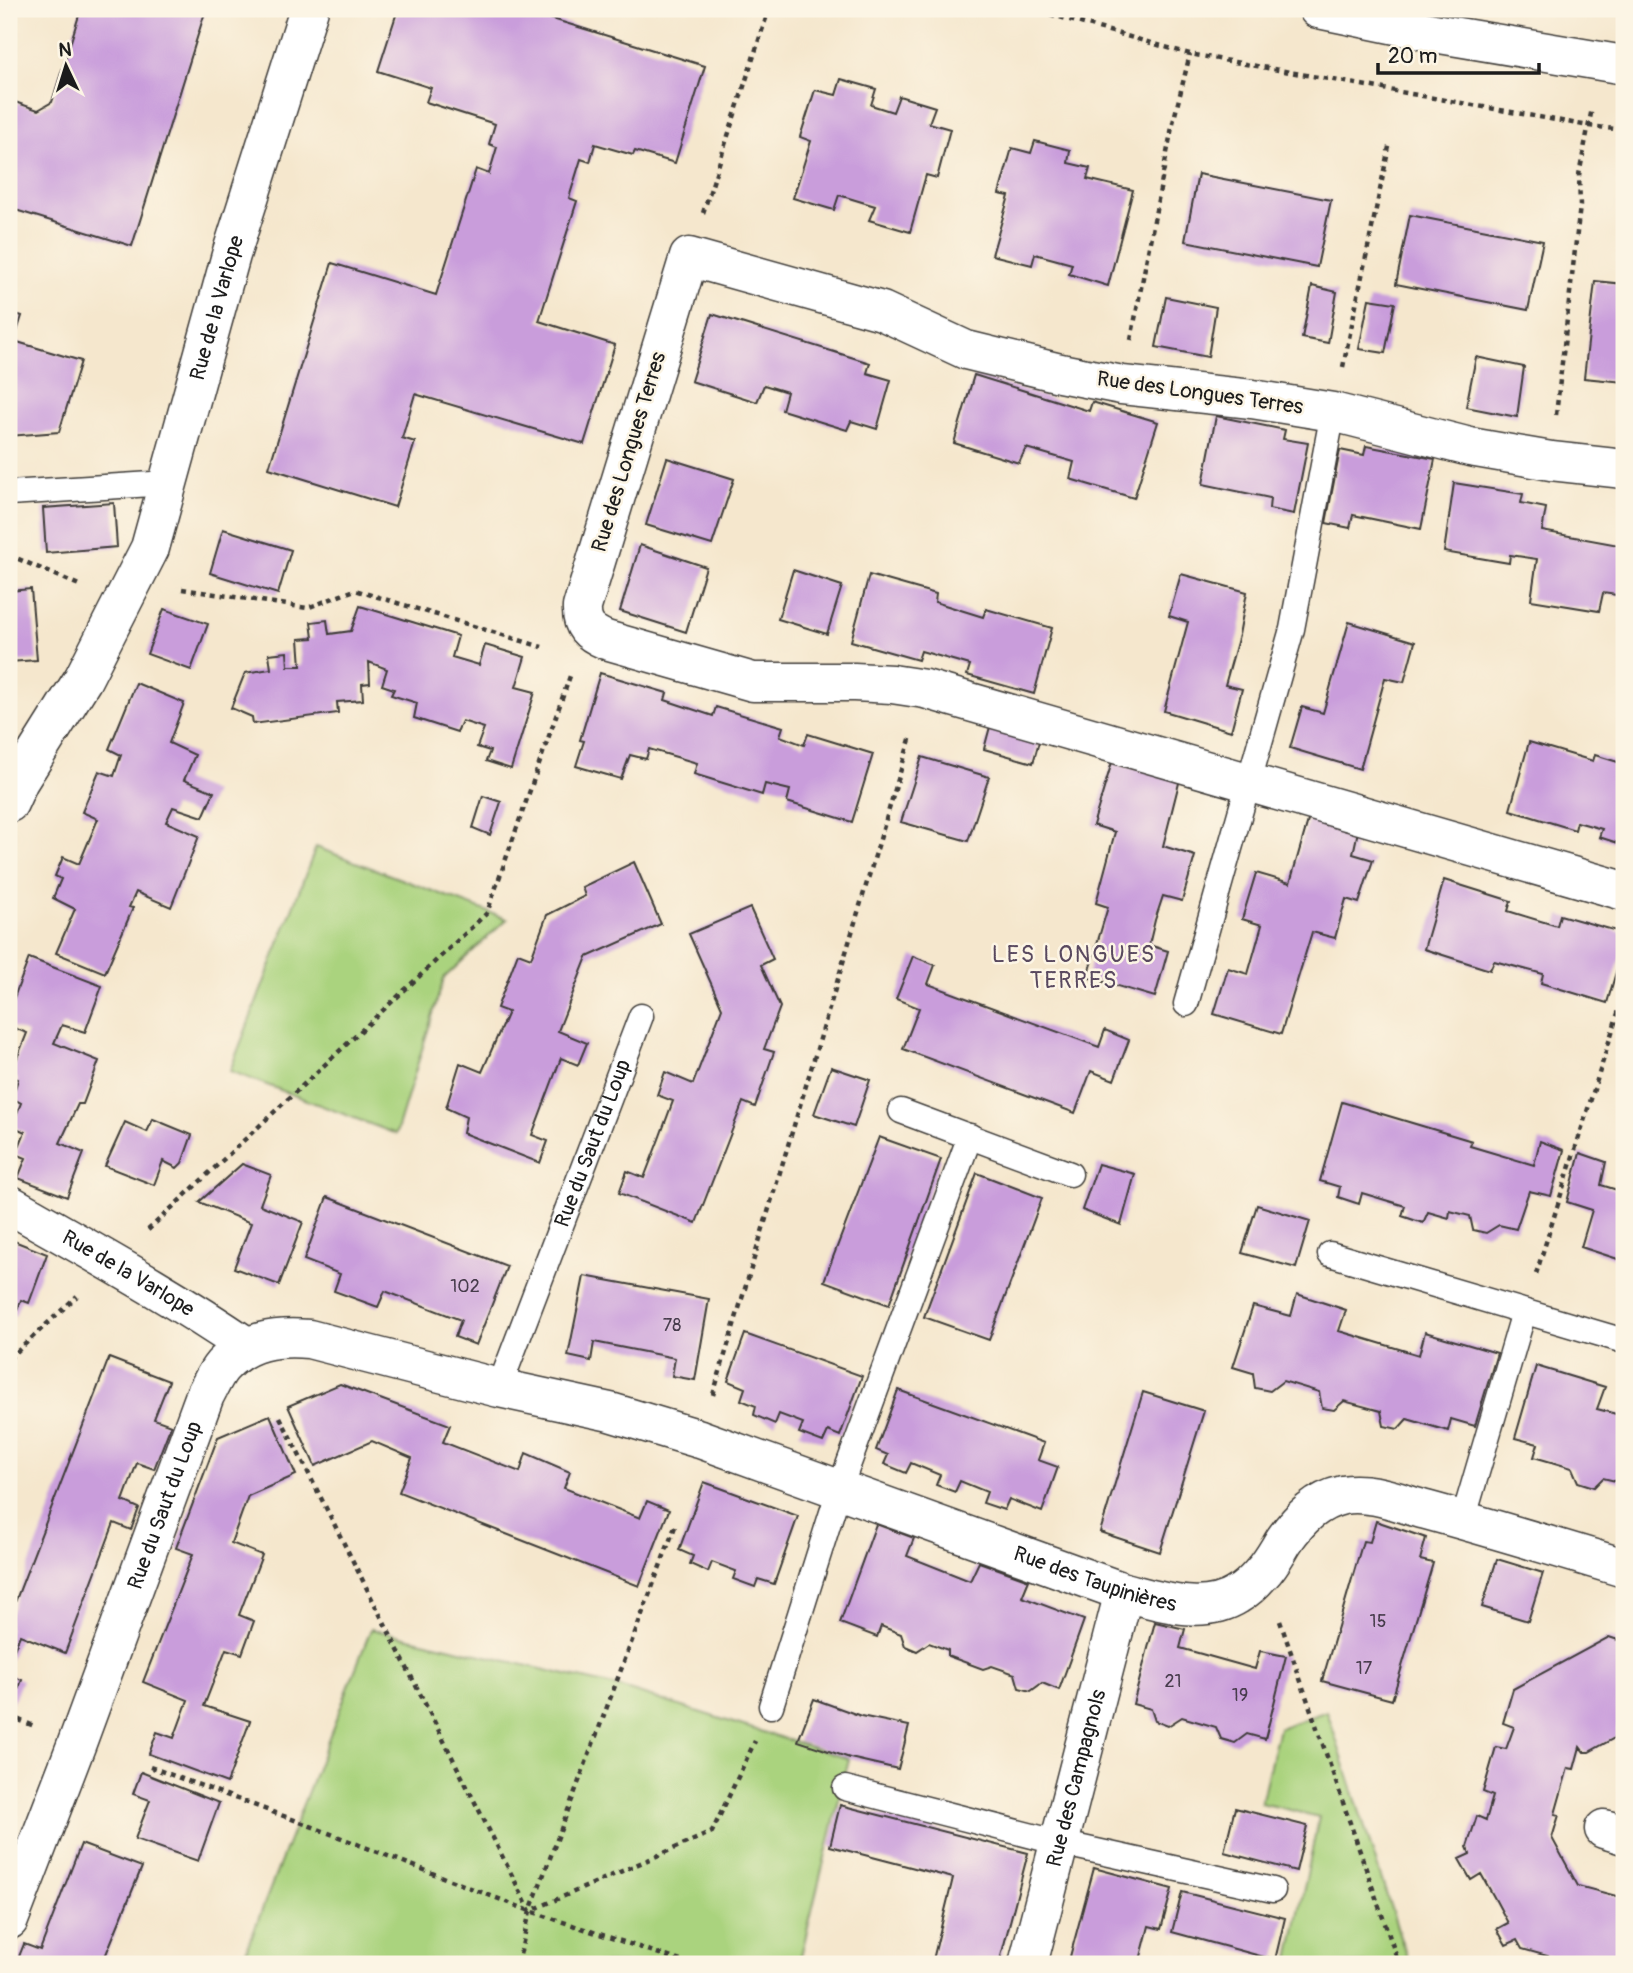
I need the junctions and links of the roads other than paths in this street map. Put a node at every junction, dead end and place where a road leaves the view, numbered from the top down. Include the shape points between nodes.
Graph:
1 (309, 9) edge
2 (1318, 9) edge
3 (1437, 21) edge
4 (1612, 63) edge
5 (1333, 412) junction
6 (1624, 469) edge
7 (168, 483) junction
8 (9, 493) edge
9 (1249, 783) junction
10 (9, 803) edge
11 (1624, 891) edge
12 (1186, 1004) dead end
13 (641, 1016) dead end
14 (901, 1111) dead end
15 (970, 1136) junction
16 (1070, 1174) dead end
17 (9, 1204) edge
18 (1330, 1254) dead end
19 (1524, 1311) junction
20 (1624, 1341) edge
21 (246, 1346) junction
22 (499, 1388) junction
23 (700, 1439) joint
24 (839, 1490) junction
25 (1463, 1520) junction
26 (1624, 1568) edge
27 (1124, 1592) junction
28 (771, 1706) road end
29 (845, 1788) dead end
30 (1060, 1843) junction
31 (1273, 1890) dead end
32 (9, 1920) edge
33 (1028, 1964) edge

1 - 7 street, Rue de la Varlope via 231,255
2 - 3 street
3 - 4 street
5 - 6 street, Rue des Longues Terres via 1470,447
5 - 9 lane, Rue des Longues Terres via 1292,629
5 - 9 street, Rue des Longues Terres via 1060,373 966,349 882,311 689,257 582,607 581,643 593,634 753,682 854,682 925,689
7 - 8 lane
7 - 10 street, Rue de la Varlope via 150,548 83,679
9 - 11 street
9 - 12 lane, Rue des Longues Terres
13 - 22 lane, Rue du Saut du Loup
14 - 15 lane
15 - 16 lane
15 - 24 lane
17 - 21 street, Rue de la Varlope
18 - 19 lane
19 - 20 lane
19 - 25 lane
21 - 22 street, Rue du Saut du Loup via 284,1337 309,1339
21 - 32 street, Rue du Saut du Loup via 221,1367 205,1395
22 - 23 street, Rue du Saut du Loup via 610,1412
23 - 24 street, Rue des Taupinières
24 - 27 street, Rue des Taupinières
24 - 28 lane
25 - 26 street, Rue des Taupinières
25 - 27 street, Rue des Taupinières via 1373,1496 1340,1496 1311,1510 1294,1526 1263,1572 1237,1595 1216,1604 1191,1605
27 - 30 street, Rue des Campagnols
29 - 30 lane
30 - 31 lane
30 - 33 street, Rue des Campagnols

